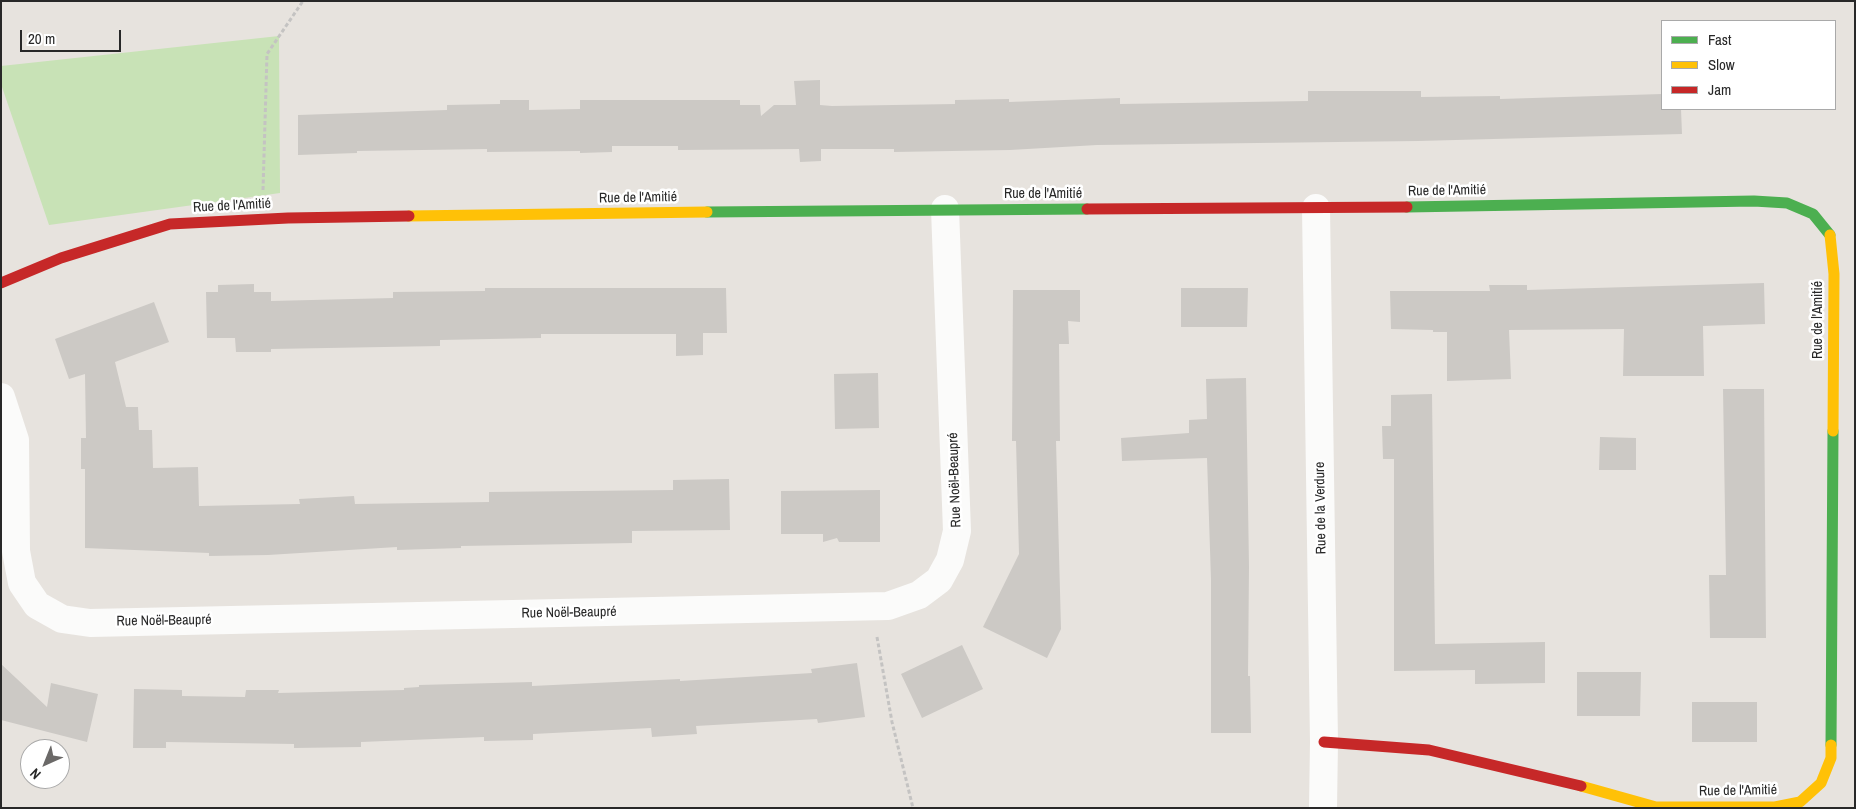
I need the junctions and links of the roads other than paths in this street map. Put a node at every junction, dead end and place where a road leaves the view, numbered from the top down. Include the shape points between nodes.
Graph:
1 (1316, 208) junction
2 (944, 209) junction
3 (1, 283) edge
4 (1, 398) edge
5 (1324, 742) junction
6 (1323, 808) edge

1 - 2 street, Rue de l'Amitié
1 - 5 street, Rue de la Verdure
1 - 5 street, Rue de l'Amitié via 1787,203 1813,214 1830,236 1834,274 1832,758 1821,783 1800,802 1775,807 1656,806 1429,750
2 - 3 street, Rue de l'Amitié via 262,219 170,224 61,258
2 - 4 street, Rue Noël-Beaupré via 957,531 950,560 939,580 919,595 888,606 90,623 62,619 37,605 22,583 16,551 14,440
5 - 6 street, Rue de la Verdure

